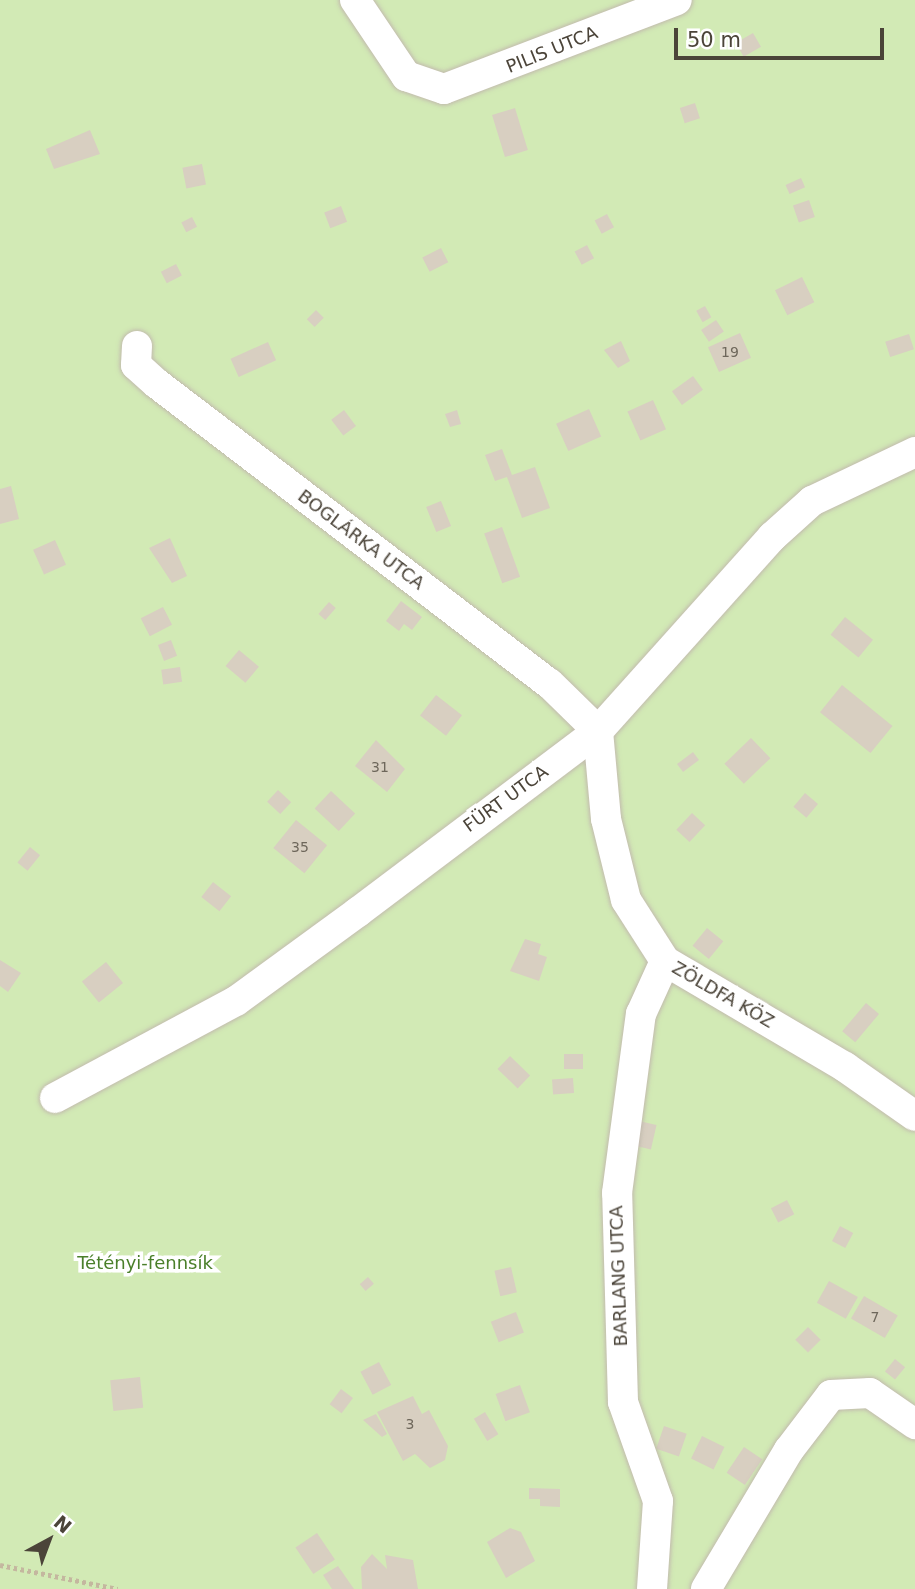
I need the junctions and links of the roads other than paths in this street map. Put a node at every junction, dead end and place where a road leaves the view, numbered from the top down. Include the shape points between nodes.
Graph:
1 (355, 0) edge
2 (677, 0) edge
3 (137, 346) dead end
4 (915, 452) edge
5 (598, 731) junction
6 (665, 961) junction
7 (55, 1098) dead end
8 (915, 1116) edge
9 (915, 1424) edge
10 (652, 1589) edge
11 (706, 1589) edge

1 - 2 street, PILIS UTCA via 392,61 425,86 444,89
3 - 5 street, BOGLÁRKA UTCA via 136,365 156,383 549,683
4 - 5 street, FÜRT UTCA via 812,501
5 - 6 street, ZÖLDFA KÖZ via 606,819 626,900
5 - 7 street, FÜRT UTCA via 236,1001
6 - 8 street, ZÖLDFA KÖZ via 845,1067
6 - 10 street, BARLANG UTCA via 641,1014 617,1194 623,1402 658,1501
9 - 11 street via 870,1392 831,1395 809,1418

